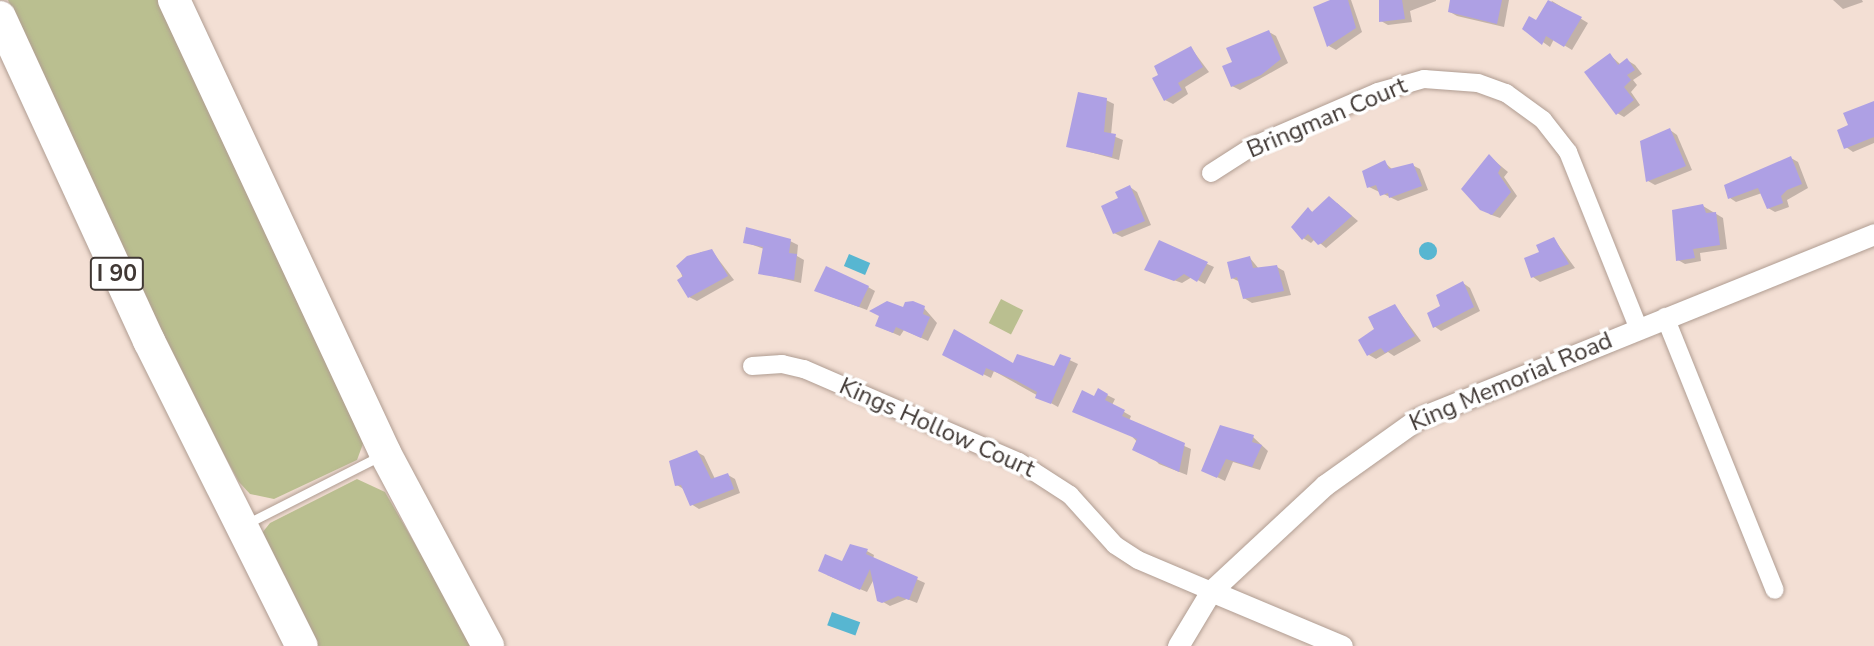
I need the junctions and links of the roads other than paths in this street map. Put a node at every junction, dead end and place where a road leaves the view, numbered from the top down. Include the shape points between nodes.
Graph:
1 (174, 0) edge
2 (0, 17) edge
3 (1211, 173) dead end
4 (1874, 234) edge
5 (1665, 317) junction
6 (1639, 327) junction
7 (752, 366) dead end
8 (385, 453) junction
9 (240, 527) junction
10 (1775, 590) dead end
11 (1211, 591) junction
12 (302, 646) edge
13 (488, 646) edge
14 (1178, 646) edge
15 (1342, 646) edge

1 - 8 highway
2 - 9 highway, I 90
3 - 6 street, Bringman Court via 1253,146 1378,92 1424,79 1478,83 1506,93 1543,120 1568,152
4 - 5 street, King Memorial Road
5 - 6 street, King Memorial Road
5 - 10 street
6 - 11 street, King Memorial Road via 1419,418 1325,485
7 - 11 street, Kings Hollow Court via 782,364 804,369 1019,462 1070,495 1115,545 1138,561
8 - 9 lane
8 - 13 highway
9 - 12 highway, I 90
11 - 14 street, King Memorial Road
11 - 15 street

